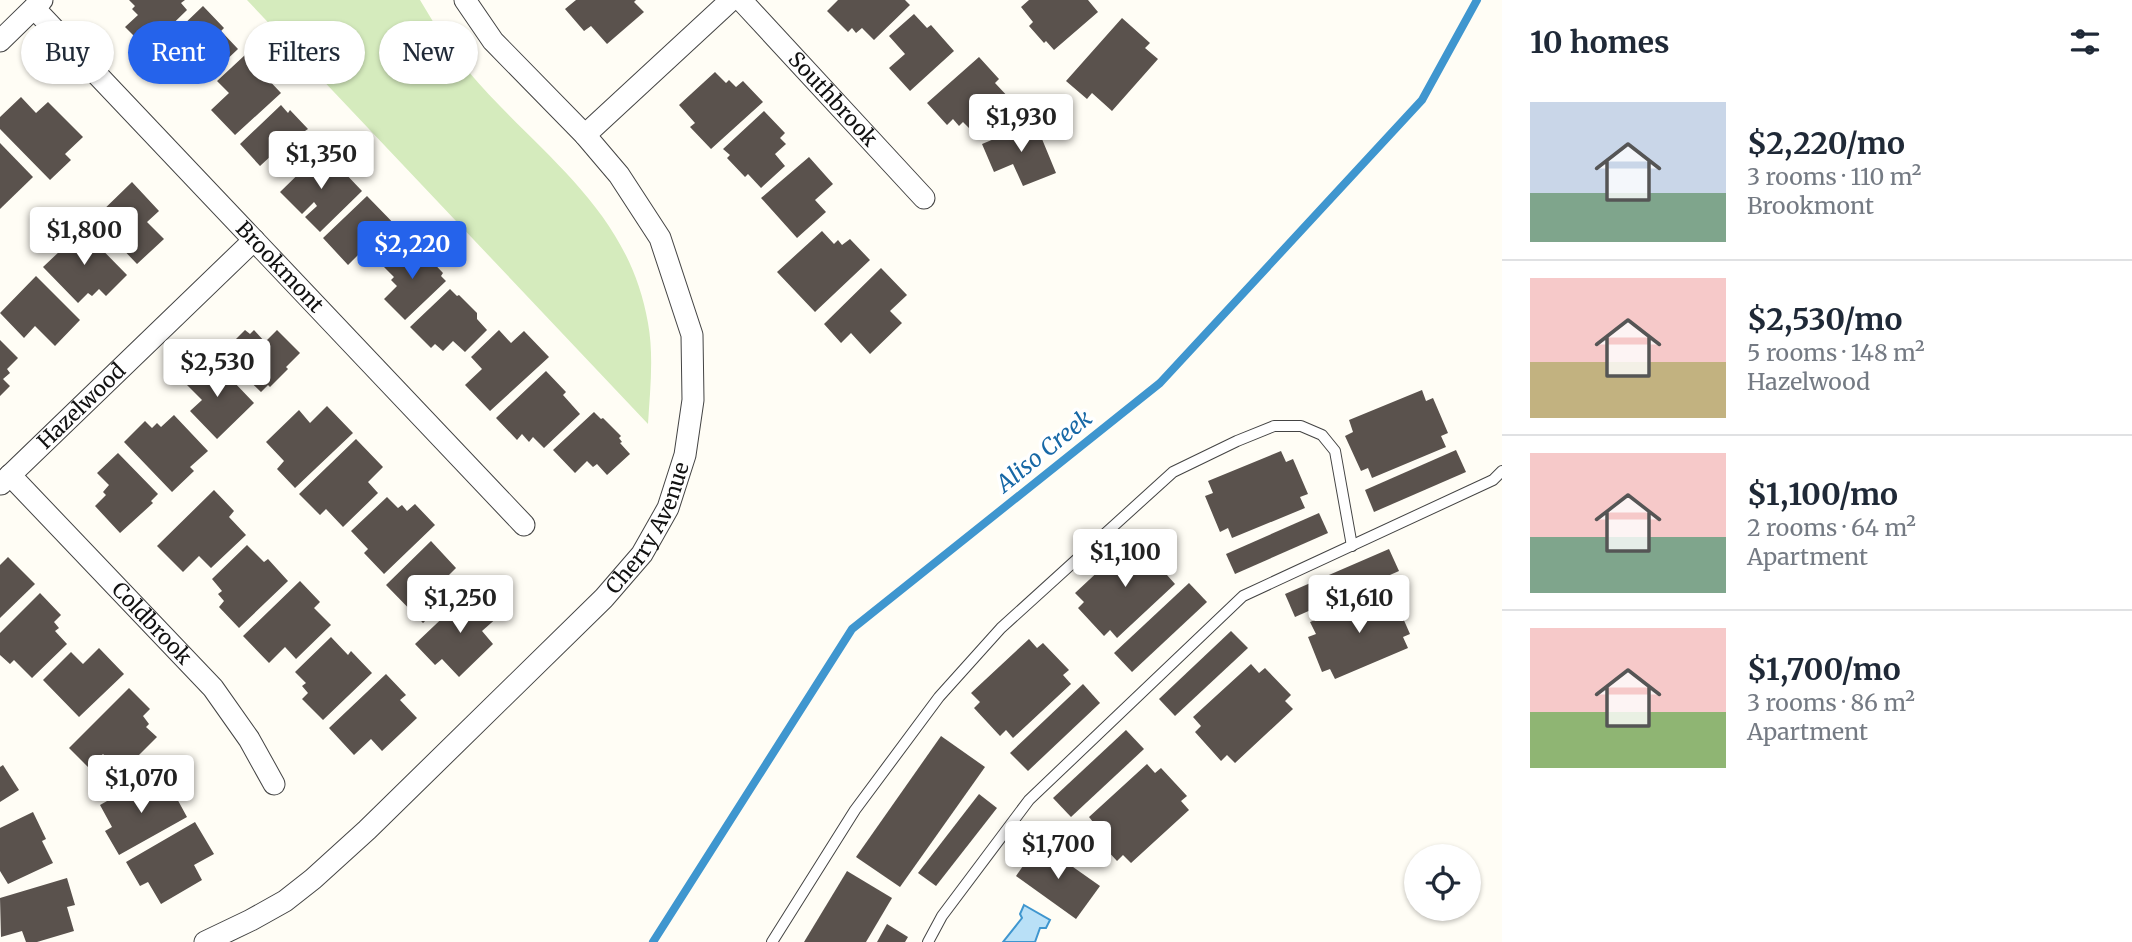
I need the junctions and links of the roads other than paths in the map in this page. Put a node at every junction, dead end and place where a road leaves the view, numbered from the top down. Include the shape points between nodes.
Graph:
1 (465, 0) edge
2 (731, 0) edge
3 (740, 0) edge
4 (38, 4) edge
5 (0, 41) edge
6 (585, 135) junction
7 (924, 198) dead end
8 (254, 240) junction
9 (1502, 471) edge
10 (5, 480) edge
11 (524, 525) dead end
12 (1352, 545) junction
13 (274, 784) dead end
14 (205, 942) edge
15 (772, 942) edge
16 (928, 942) edge

1 - 6 street, Cherry Avenue via 493,41
2 - 6 street
3 - 7 street, Southbrook
4 - 5 street
4 - 8 street, Brookmont
6 - 14 street, Cherry Avenue via 619,175 660,238 692,335 693,400 685,455 668,508 642,554 604,598 367,830 285,901
8 - 10 street, Hazelwood
8 - 11 street, Brookmont
9 - 12 lane via 1493,480
10 - 13 street, Coldbrook via 213,688
12 - 15 lane via 1335,451 1322,435 1301,426 1274,426 1173,472 1001,628 939,696 855,810
12 - 16 lane via 1243,596 1029,800 942,916

